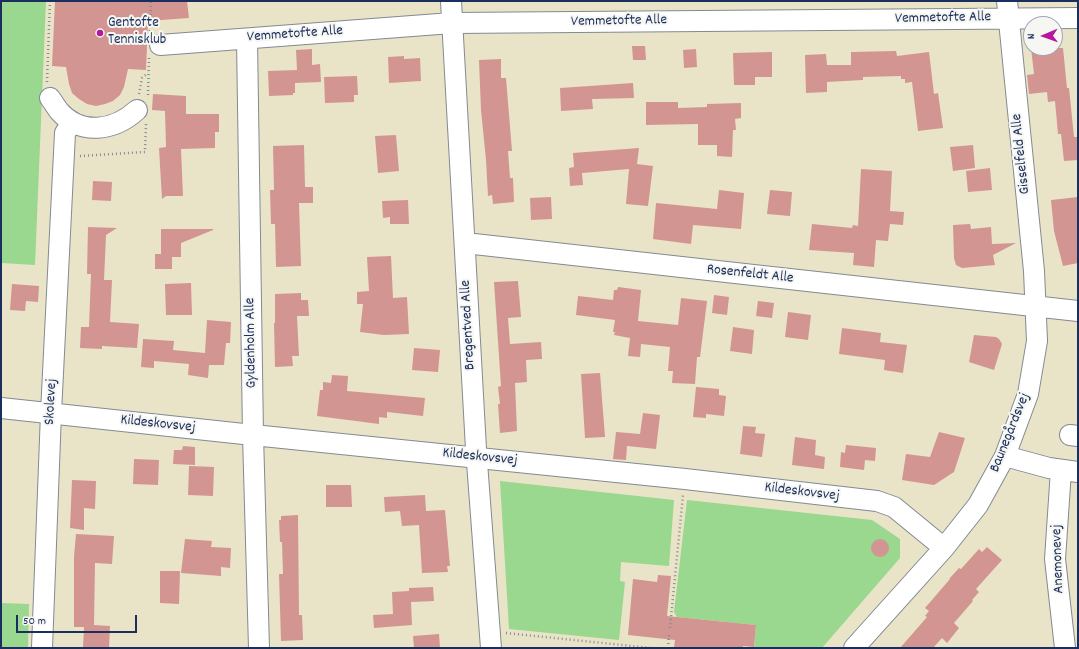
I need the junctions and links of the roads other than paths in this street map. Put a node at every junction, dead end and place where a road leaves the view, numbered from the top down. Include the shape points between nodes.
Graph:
1 (451, 1) edge
2 (1007, 10) edge
3 (1078, 18) edge
4 (452, 23) junction
5 (247, 39) junction
6 (160, 45) dead end
7 (50, 98) road end
8 (137, 110) road end
9 (72, 122) junction
10 (465, 244) junction
11 (1036, 306) junction
12 (1078, 311) edge
13 (1, 408) edge
14 (51, 413) junction
15 (253, 435) junction
16 (1005, 456) junction
17 (477, 458) junction
18 (1070, 471) edge
19 (944, 548) junction
20 (491, 640) edge
21 (42, 648) edge
22 (259, 648) edge
23 (854, 648) edge
24 (1065, 648) edge

1 - 4 street, Bregentved Alle
2 - 3 street, Vemmetofte Alle
2 - 4 street, Vemmetofte Alle
2 - 11 street, Gisselfeld Alle
4 - 5 street, Vemmetofte Alle
4 - 10 street, Bregentved Alle
5 - 6 street, Vemmetofte Alle
5 - 15 street, Gyldenholm Alle
7 - 9 street via 59,112
8 - 9 street via 118,124 106,127 95,128
9 - 14 street, Skolevej via 65,133
10 - 11 street, Rosenfeldt Alle
10 - 17 street, Bregentved Alle
11 - 12 street
11 - 16 street, Baunegårdsvej via 1037,341 1028,394
13 - 14 street, Kildeskovsvej
14 - 15 street, Kildeskovsvej
14 - 21 street, Skolevej
15 - 17 street, Kildeskovsvej
15 - 22 street, Gyldenholm Alle
16 - 18 street
16 - 19 street, Baunegårdsvej via 978,504
17 - 19 street, Kildeskovsvej via 877,501 894,507
17 - 20 street, Bregentved Alle
18 - 24 street, Anemonevej via 1055,559
19 - 23 street, Baunegårdsvej

